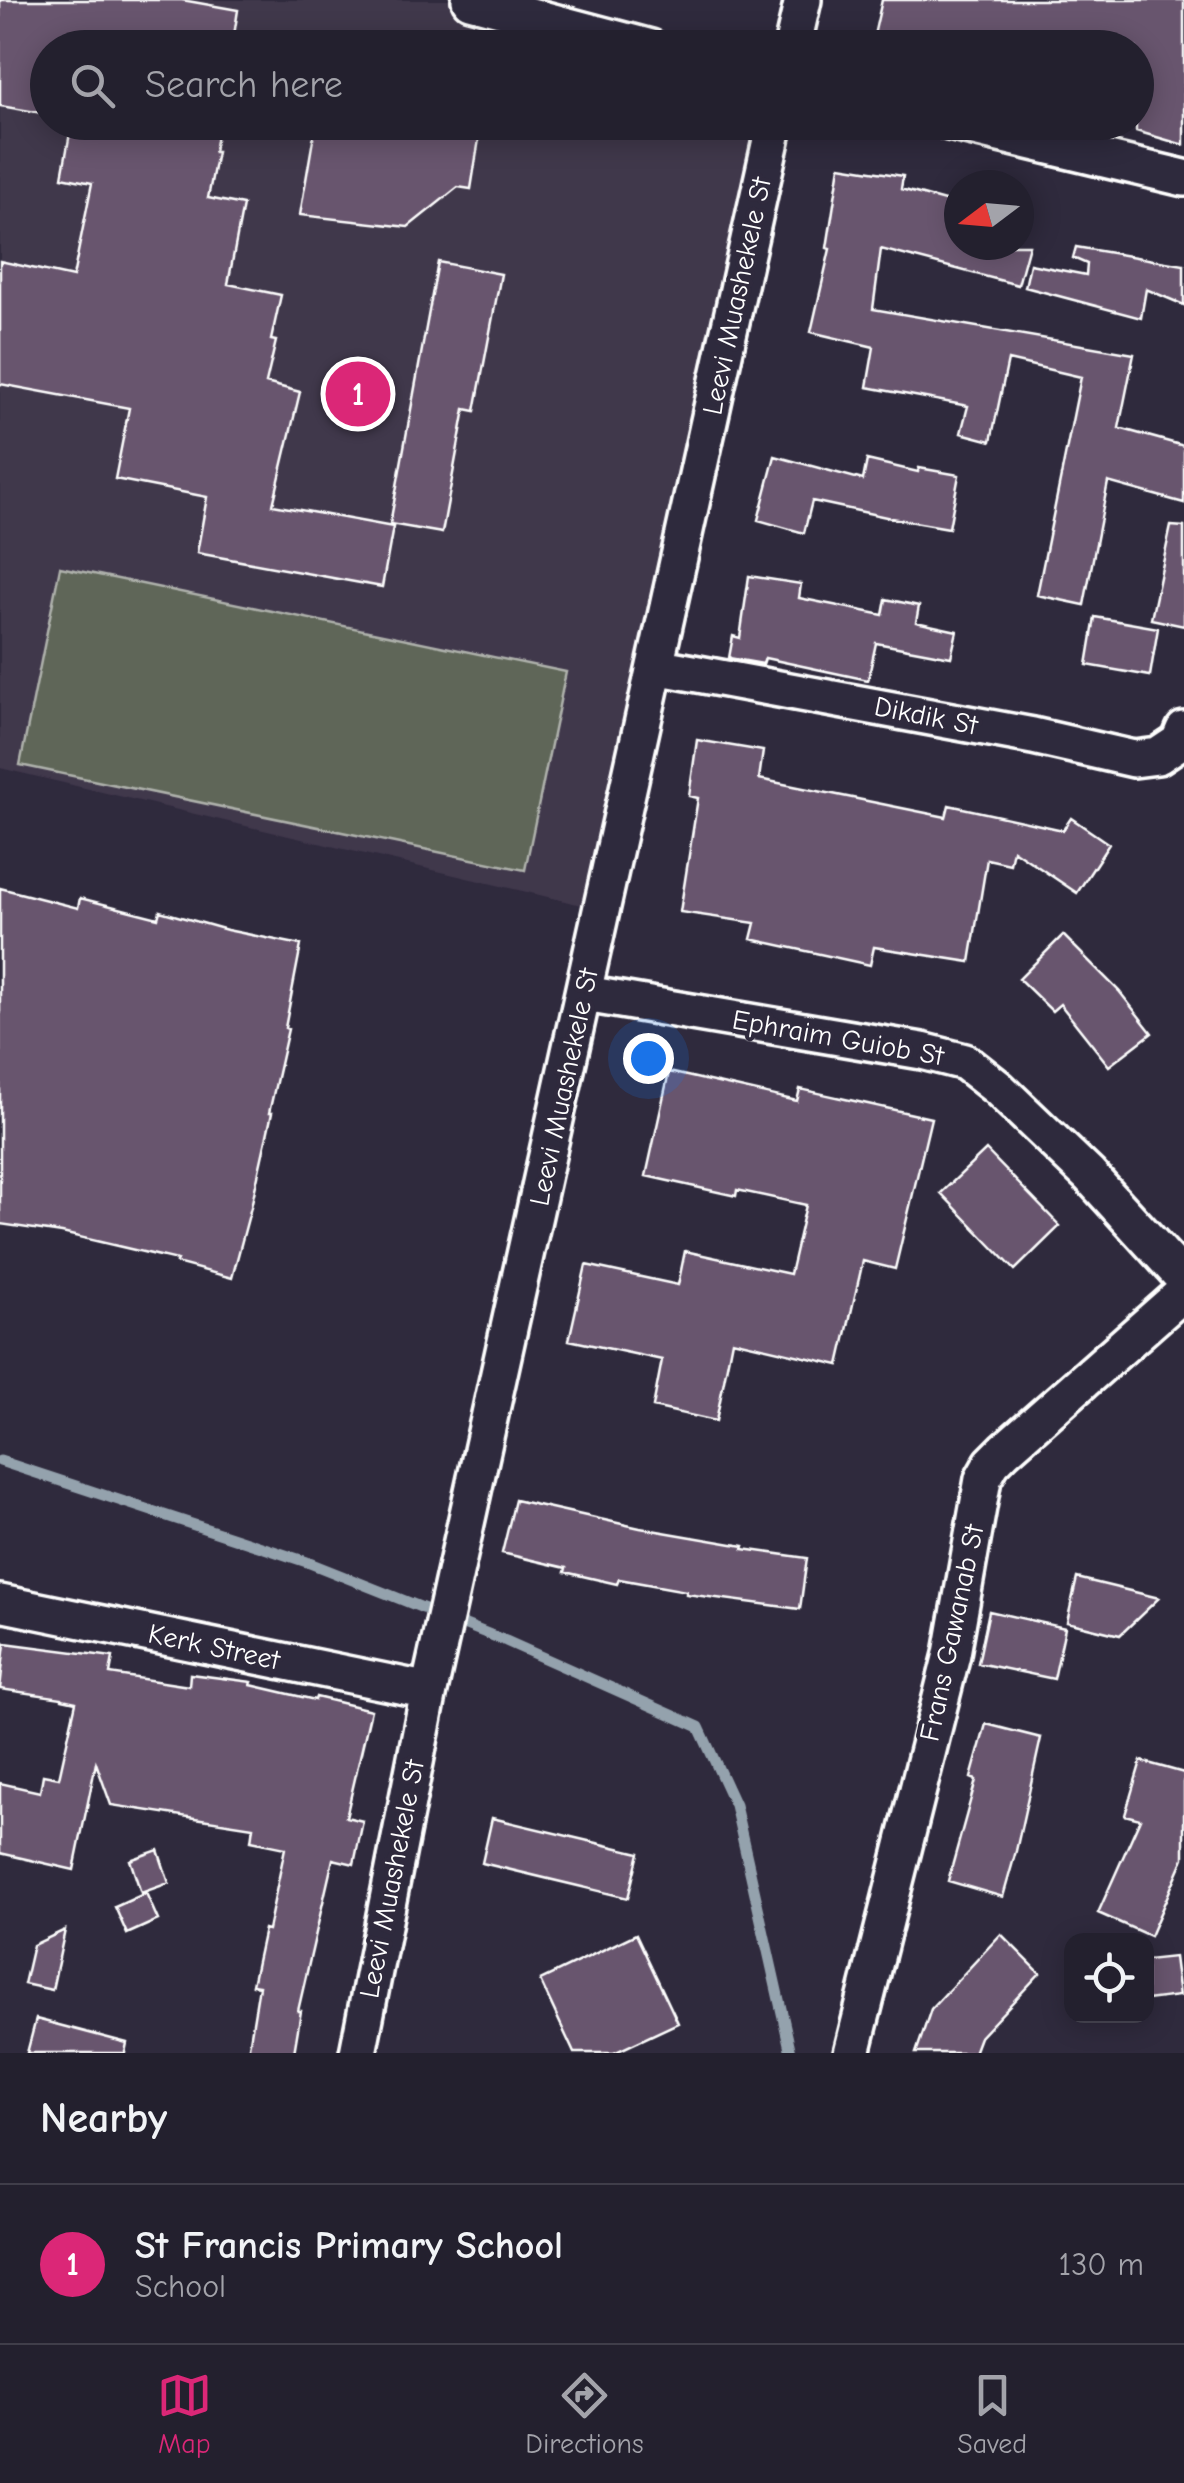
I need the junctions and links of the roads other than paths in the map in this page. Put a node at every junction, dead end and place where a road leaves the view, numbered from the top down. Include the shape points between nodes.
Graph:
1 (470, 0) edge
2 (803, 0) edge
3 (584, 30) edge
4 (796, 30) edge
5 (771, 140) edge
6 (1025, 140) edge
7 (1184, 178) edge
8 (656, 666) junction
9 (1184, 730) edge
10 (585, 994) junction
11 (1184, 1279) edge
12 (1184, 1292) edge
13 (0, 1603) edge
14 (433, 1674) junction
15 (358, 2053) edge
16 (852, 2053) edge

1 - 3 street
2 - 4 street
5 - 8 street, Leevi Muashekele St
6 - 7 street
8 - 9 street, Dikdik St via 1134,759 1158,756
8 - 10 street, Leevi Muashekele St
10 - 11 street, Ephraim Guiob St via 965,1062 1089,1176
10 - 14 street, Leevi Muashekele St
12 - 16 street, Frans Gawanab St via 1004,1450 984,1479 952,1654
13 - 14 street, Kerk Street
14 - 15 street, Leevi Muashekele St

